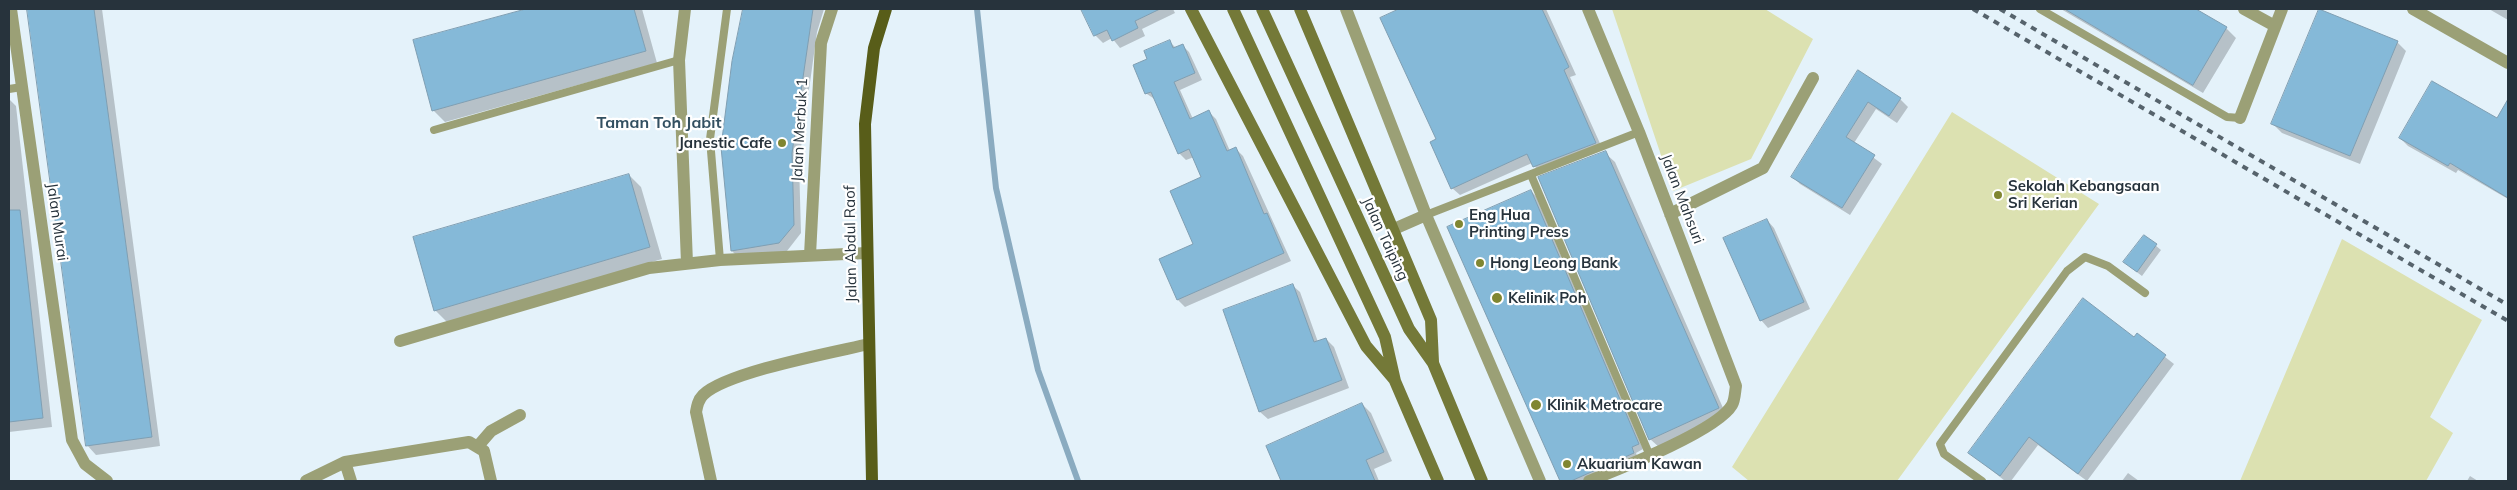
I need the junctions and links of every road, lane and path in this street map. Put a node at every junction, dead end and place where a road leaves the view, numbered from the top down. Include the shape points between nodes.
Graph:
1 (11, 9) edge
2 (686, 9) edge
3 (727, 9) edge
4 (832, 9) edge
5 (886, 9) edge
6 (1191, 9) edge
7 (1233, 9) edge
8 (1262, 9) edge
9 (1300, 9) edge
10 (1346, 9) edge
11 (1588, 9) edge
12 (2040, 9) edge
13 (2244, 9) edge
14 (2282, 9) edge
15 (2413, 9) edge
16 (2275, 26) junction
17 (679, 60) junction
18 (2508, 63) edge
19 (1813, 78) dead end
20 (15, 88) edge
21 (2240, 118) joint
22 (434, 130) dead end
23 (1639, 132) junction
24 (1531, 175) junction
25 (1670, 214) junction
26 (1426, 215) junction
27 (1394, 229) junction
28 (867, 253) junction
29 (810, 255) junction
30 (720, 260) junction
31 (687, 263) junction
32 (2145, 293) dead end
33 (400, 341) dead end
34 (870, 344) junction
35 (1433, 363) junction
36 (1395, 381) junction
37 (520, 415) dead end
38 (478, 446) junction
39 (1650, 456) junction
40 (345, 462) junction
41 (107, 481) edge
42 (306, 481) edge
43 (351, 481) edge
44 (492, 481) edge
45 (711, 481) edge
46 (872, 481) edge
47 (1438, 481) edge
48 (1482, 481) edge
49 (1540, 481) edge
50 (1589, 481) edge
51 (1982, 481) edge

1 - 20 street, Jalan Murai
2 - 17 street
3 - 30 lane via 710,139
4 - 29 street, Jalan Merbuk 1 via 821,43
5 - 28 main road, Jalan Abdul Raof via 874,48 865,124
6 - 36 main road via 1366,346
7 - 36 main road via 1386,337
8 - 35 main road, Jalan Taiping via 1409,329
9 - 27 main road
10 - 26 street
11 - 23 street, Jalan Mahsuri
12 - 21 lane via 2227,117
13 - 16 street
14 - 16 street
15 - 18 street
16 - 21 street
17 - 22 lane
17 - 31 street
19 - 25 street via 1763,168
20 - 41 street, Jalan Murai via 72,440 85,464
23 - 24 lane
23 - 25 street, Jalan Mahsuri
24 - 26 lane
24 - 39 lane
25 - 39 street, Jalan Mahsuri via 1736,386 1733,404 1716,421
26 - 27 street
26 - 49 street
27 - 35 main road via 1431,320
28 - 29 street
28 - 34 main road, Jalan Abdul Raof
29 - 30 street
30 - 31 street
31 - 33 street via 649,268
32 - 51 lane via 2108,266 2085,257 2067,271 1940,444 1944,454
34 - 45 street via 802,358 734,380 703,394 696,412
34 - 46 main road, Jalan Abdul Raof
35 - 48 main road, Jalan Taiping
36 - 47 main road
37 - 38 street via 491,431
38 - 40 street via 469,442
38 - 44 street via 484,451
39 - 50 street
40 - 42 street
40 - 43 street

